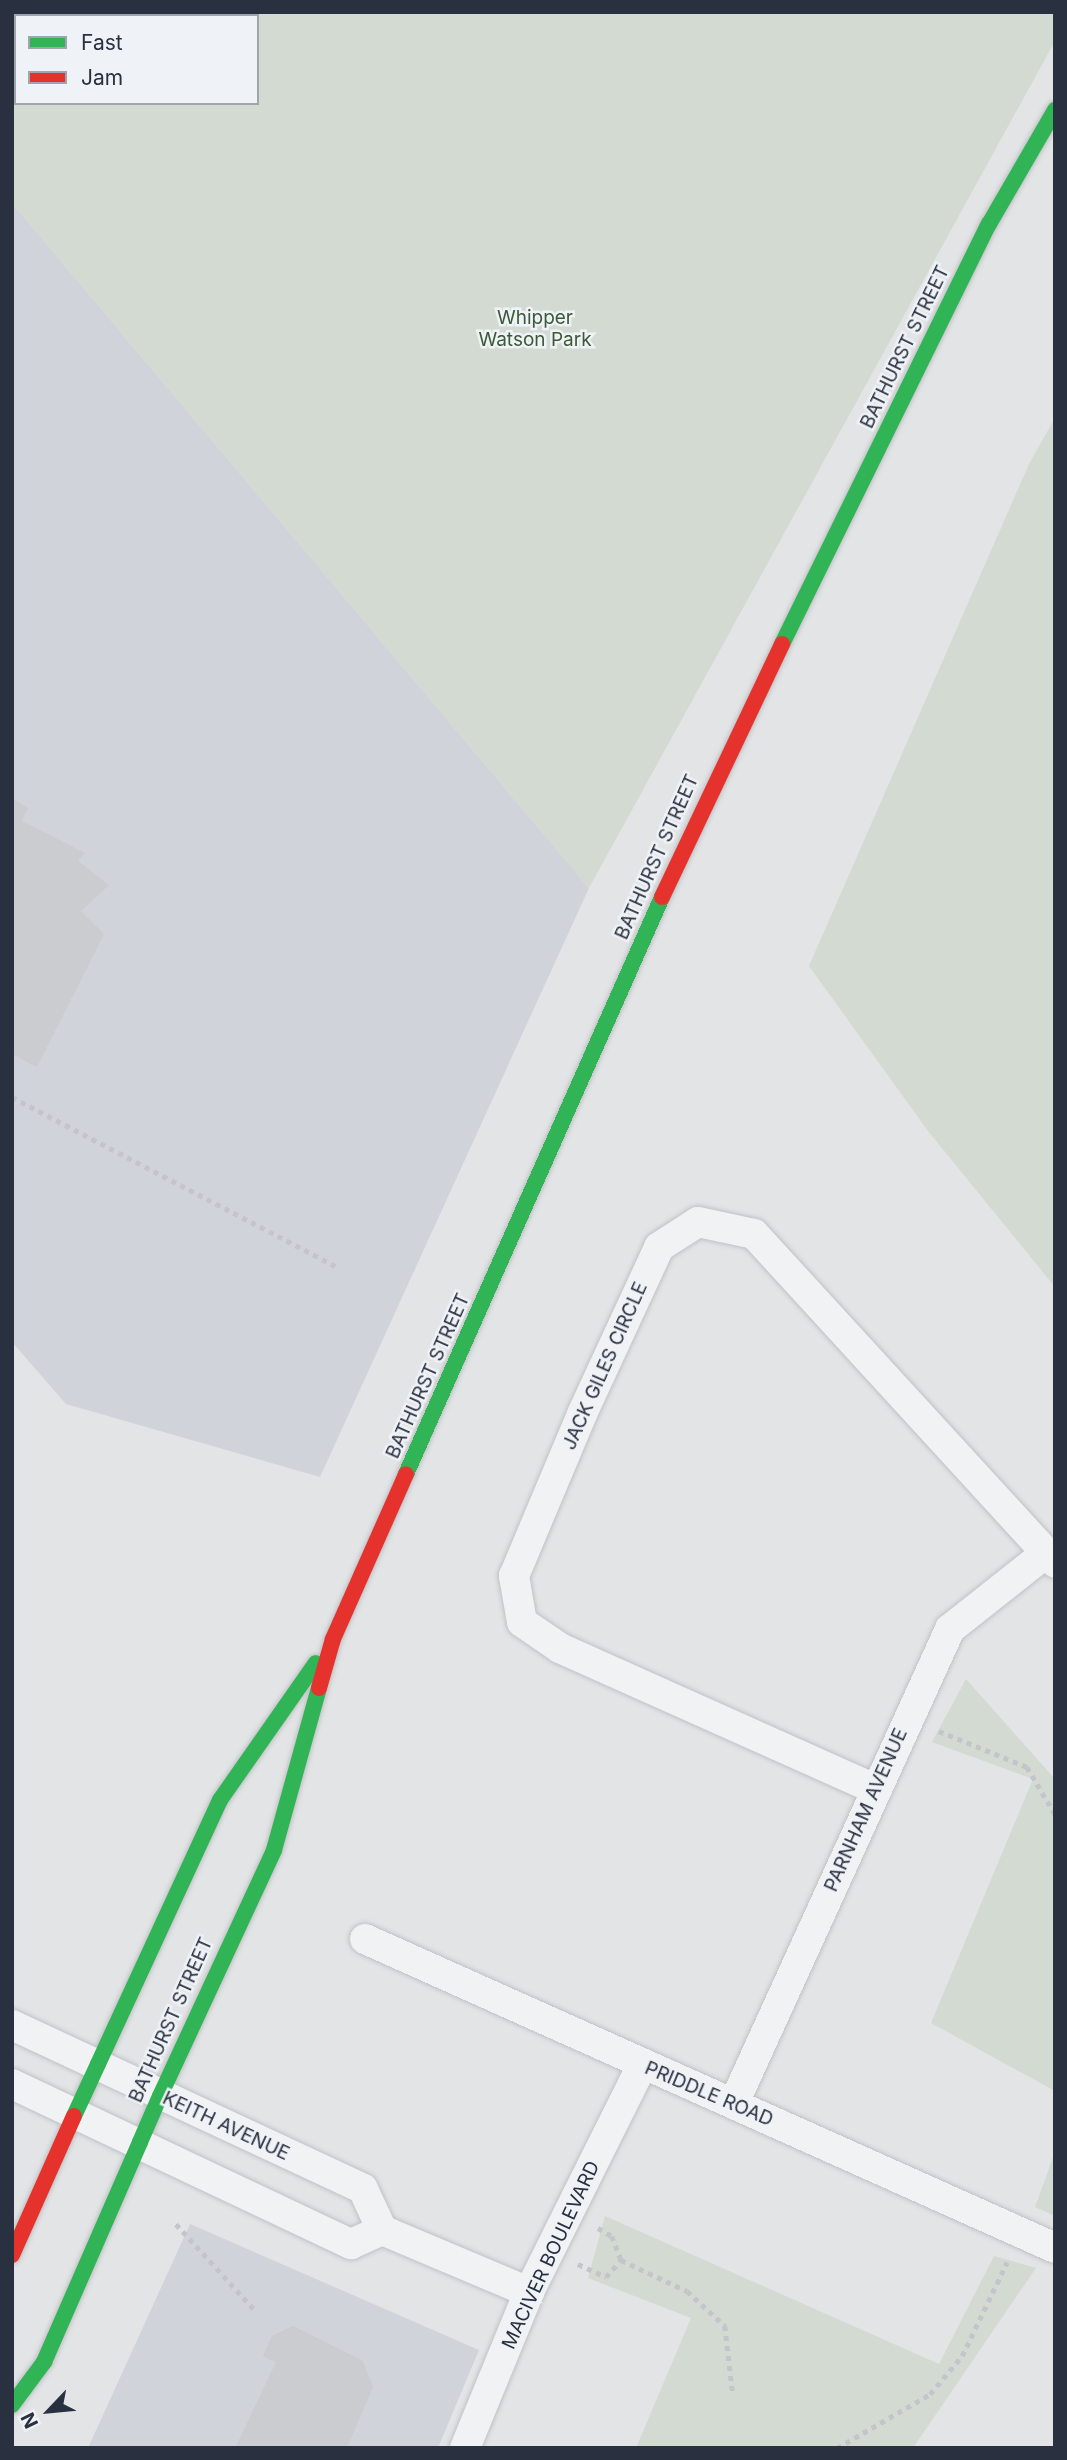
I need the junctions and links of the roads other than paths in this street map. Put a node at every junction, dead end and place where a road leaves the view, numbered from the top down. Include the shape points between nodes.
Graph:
1 (1055, 110) edge
2 (1050, 1558) edge
3 (333, 1639) junction
4 (875, 1788) junction
5 (365, 1938) dead end
6 (12, 2025) edge
7 (98, 2064) junction
8 (642, 2065) junction
9 (12, 2084) edge
10 (160, 2096) junction
11 (734, 2103) junction
12 (74, 2116) junction
13 (140, 2142) junction
14 (382, 2230) junction
15 (1055, 2248) edge
16 (12, 2255) edge
17 (529, 2292) junction
18 (12, 2404) edge
19 (465, 2448) edge

1 - 3 main road, BATHURST STREET via 989,224 698,815
2 - 4 street, PARNHAM AVENUE via 950,1629
2 - 4 street, JACK GILES CIRCLE via 754,1234 698,1222 659,1247 582,1413 514,1576 522,1622 560,1648
3 - 7 main road, BATHURST STREET via 219,1800
3 - 10 main road, BATHURST STREET via 274,1850
4 - 11 street, PARNHAM AVENUE
5 - 8 street, PRIDDLE ROAD
6 - 7 street, KEITH AVENUE
7 - 10 street, KEITH AVENUE
7 - 12 main road, BATHURST STREET
8 - 11 street, PRIDDLE ROAD
8 - 17 street, MACIVER BOULEVARD
9 - 12 street
10 - 13 main road, BATHURST STREET
10 - 14 street, KEITH AVENUE via 363,2189
11 - 15 street, PRIDDLE ROAD
12 - 13 street
12 - 16 main road, BATHURST STREET
13 - 14 street via 351,2244
13 - 18 main road, BATHURST STREET via 44,2362
14 - 17 street
17 - 19 street, MACIVER BOULEVARD

